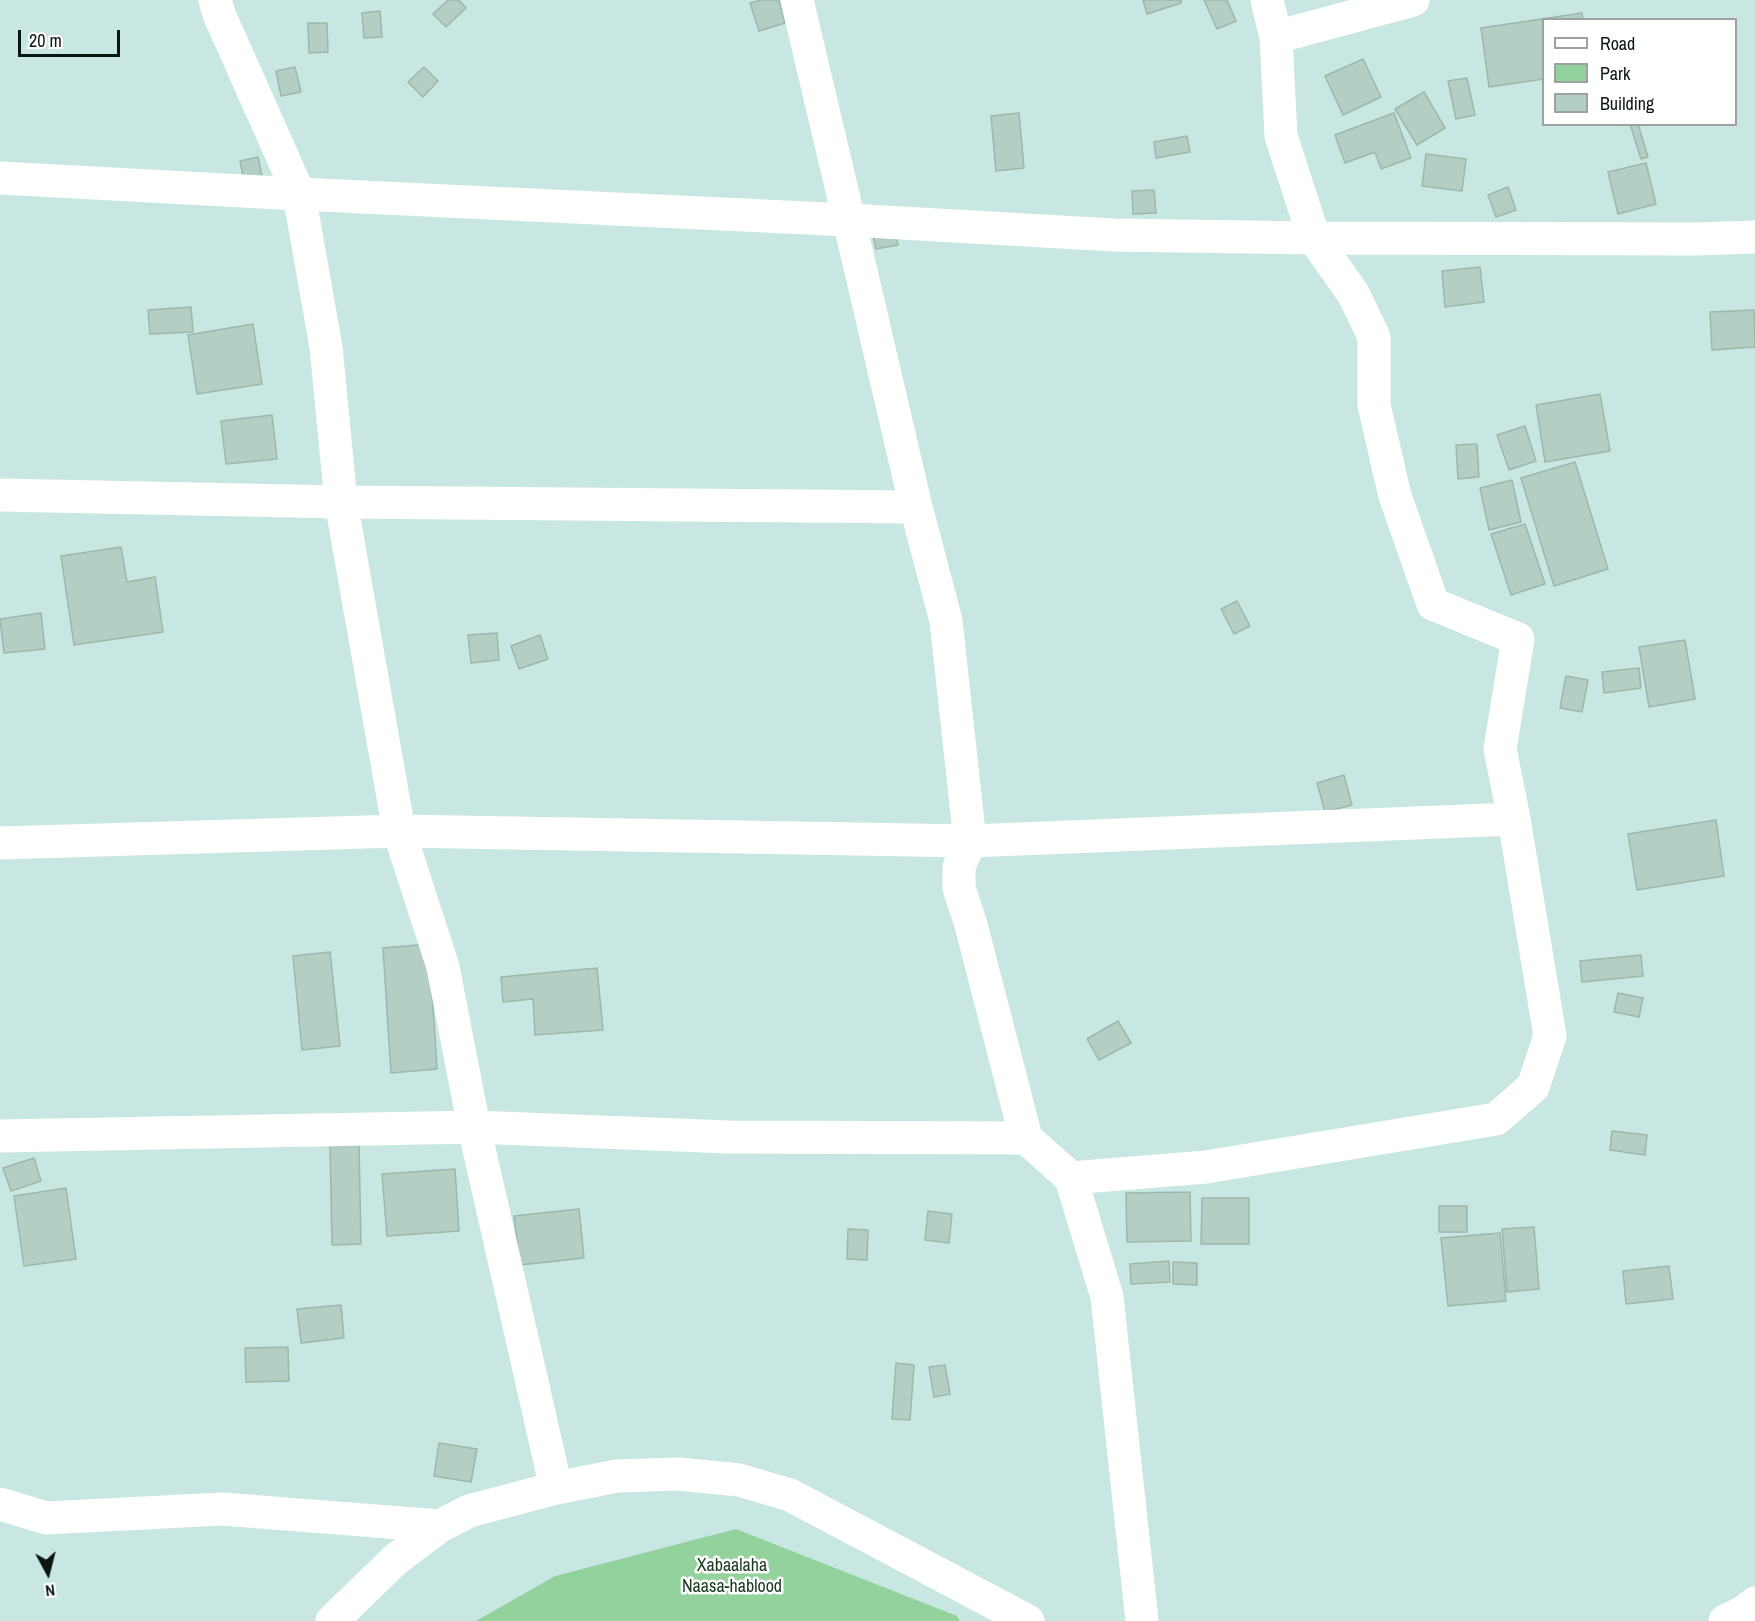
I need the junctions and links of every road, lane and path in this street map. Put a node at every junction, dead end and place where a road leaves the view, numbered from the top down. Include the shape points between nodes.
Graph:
1 (215, 0) edge
2 (796, 0) edge
3 (1267, 0) edge
4 (1413, 0) edge
5 (1276, 37) junction
6 (0, 178) edge
7 (299, 194) junction
8 (849, 220) junction
9 (1755, 237) edge
10 (1314, 238) junction
11 (0, 495) edge
12 (341, 502) junction
13 (916, 507) junction
14 (1514, 819) junction
15 (399, 831) junction
16 (970, 841) junction
17 (0, 843) edge
18 (474, 1128) junction
19 (0, 1136) edge
20 (1026, 1138) junction
21 (1071, 1178) junction
22 (556, 1488) junction
23 (0, 1504) edge
24 (440, 1526) junction
25 (1755, 1603) edge
26 (332, 1621) edge
27 (1028, 1621) edge
28 (1142, 1621) edge
29 (1725, 1621) edge

1 - 7 street
2 - 8 street
3 - 5 street
4 - 5 street
5 - 10 street via 1281,136
6 - 7 street
7 - 8 street
7 - 12 street via 326,347
8 - 10 street via 1114,235
8 - 13 street
9 - 10 street
10 - 14 street via 1354,295 1374,337 1374,405 1395,496 1433,604 1518,639 1500,749
11 - 12 street
12 - 13 street
12 - 15 street
13 - 16 street via 946,621
14 - 16 street
14 - 21 street via 1550,1036 1533,1087 1496,1119 1206,1167
15 - 16 street
15 - 17 street
15 - 18 street via 443,967
16 - 20 street via 959,867 959,888
18 - 19 street
18 - 20 street via 729,1137
18 - 22 street
20 - 21 street
21 - 28 street via 1107,1297
22 - 24 street via 469,1511
22 - 27 street via 616,1476 679,1474 739,1480 790,1495
23 - 24 street via 46,1518 222,1509
24 - 26 street via 396,1560
25 - 29 street

